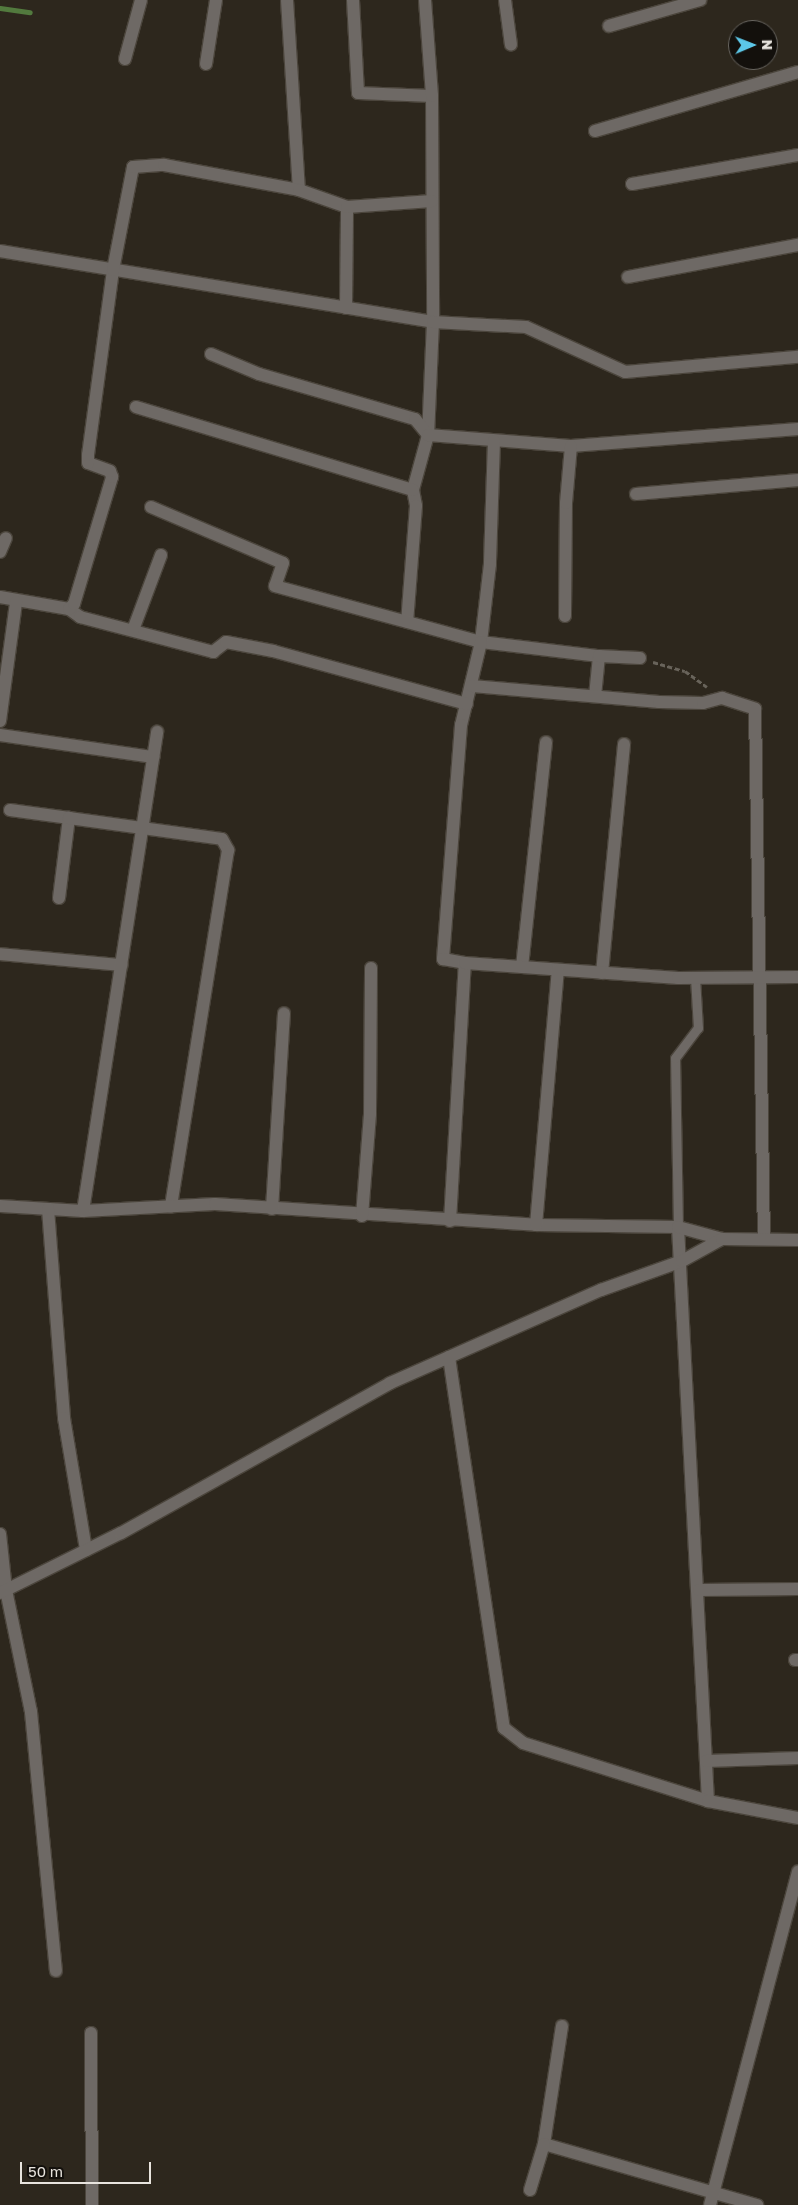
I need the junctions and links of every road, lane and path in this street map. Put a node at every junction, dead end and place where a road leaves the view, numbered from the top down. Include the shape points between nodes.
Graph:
1 (141, 0) edge
2 (216, 0) edge
3 (287, 0) edge
4 (353, 0) edge
5 (425, 0) edge
6 (505, 0) edge
7 (700, 0) edge
8 (608, 26) dead end
9 (511, 45) dead end
10 (125, 59) dead end
11 (206, 64) dead end
12 (798, 72) edge
13 (432, 96) junction
14 (595, 131) dead end
15 (798, 155) edge
16 (632, 184) dead end
17 (299, 190) junction
18 (432, 201) junction
19 (347, 207) junction
20 (798, 245) edge
21 (0, 251) edge
22 (113, 270) junction
23 (628, 277) dead end
24 (346, 308) junction
25 (433, 322) junction
26 (211, 354) dead end
27 (798, 357) edge
28 (136, 406) dead end
29 (798, 429) edge
30 (428, 435) junction
31 (494, 441) junction
32 (571, 446) junction
33 (798, 480) edge
34 (412, 490) junction
35 (636, 494) dead end
36 (151, 508) dead end
37 (6, 538) dead end
38 (0, 552) edge
39 (161, 556) dead end
40 (0, 597) edge
41 (16, 602) junction
42 (68, 609) junction
43 (565, 616) dead end
44 (407, 622) junction
45 (133, 630) junction
46 (480, 642) junction
47 (599, 656) junction
48 (640, 658) joint
49 (472, 686) junction
50 (595, 696) junction
51 (722, 698) junction
52 (466, 704) junction
53 (0, 721) edge
54 (157, 732) dead end
55 (0, 735) edge
56 (546, 742) dead end
57 (624, 744) dead end
58 (153, 757) junction
59 (10, 810) dead end
60 (69, 818) junction
61 (144, 826) junction
62 (59, 898) dead end
63 (0, 954) edge
64 (465, 963) junction
65 (122, 965) junction
66 (522, 967) junction
67 (371, 968) dead end
68 (558, 970) junction
69 (602, 973) junction
70 (763, 977) junction
71 (798, 977) edge
72 (695, 978) junction
73 (284, 1013) dead end
74 (0, 1206) edge
75 (171, 1206) junction
76 (48, 1209) junction
77 (272, 1209) junction
78 (83, 1211) junction
79 (362, 1216) junction
80 (450, 1221) junction
81 (536, 1225) junction
82 (678, 1227) junction
83 (722, 1239) junction
84 (764, 1239) junction
85 (798, 1240) edge
86 (682, 1261) junction
87 (449, 1357) junction
88 (0, 1534) edge
89 (86, 1550) junction
90 (798, 1589) edge
91 (699, 1590) junction
92 (3, 1591) edge
93 (798, 1758) edge
94 (706, 1762) junction
95 (708, 1801) junction
96 (798, 1818) edge
97 (798, 1871) edge
98 (56, 1971) dead end
99 (562, 2026) dead end
100 (91, 2033) dead end
101 (544, 2144) junction
102 (714, 2189) junction
103 (530, 2190) dead end
104 (92, 2205) edge
105 (710, 2205) edge
106 (757, 2205) edge

1 - 10 street
2 - 11 street
3 - 17 street
4 - 13 street via 358,93
5 - 13 street
6 - 9 street
7 - 8 street
12 - 14 street
13 - 18 street
15 - 16 street
17 - 19 street
17 - 22 street via 138,164 129,182
18 - 19 street
18 - 25 street
19 - 24 street
20 - 23 street
21 - 22 street
22 - 24 street
22 - 42 street via 88,455 88,463 110,471 112,477 74,604
24 - 25 street
25 - 27 street via 526,327 625,372
25 - 30 street
26 - 30 street via 259,374 415,419
28 - 34 street
29 - 32 street
30 - 31 street
30 - 34 street
31 - 32 street
31 - 46 street via 490,564
32 - 43 street via 566,503
33 - 35 street
34 - 44 street via 416,506
36 - 44 street via 283,563 274,586
37 - 38 street
39 - 45 street
40 - 41 street
41 - 42 street
41 - 53 street
42 - 45 street via 80,617
44 - 46 street
45 - 52 street via 213,652 226,642 273,651
46 - 47 street
46 - 49 street
47 - 48 street
47 - 50 street
48 - 51 path via 684,671
49 - 50 street
49 - 52 street
50 - 51 street via 703,703
51 - 70 street via 756,710
52 - 64 street via 461,725 443,959
54 - 58 street
55 - 58 street
56 - 66 street
57 - 69 street
58 - 61 street
59 - 60 street
60 - 61 street
60 - 62 street
61 - 65 street
61 - 75 street via 222,839 228,850
63 - 65 street
64 - 66 street
64 - 80 street
65 - 78 street
66 - 68 street
67 - 79 street via 370,1114
68 - 69 street
68 - 81 street
69 - 72 street
70 - 71 street
70 - 72 street
70 - 84 street
72 - 82 lane via 698,1028 675,1058
73 - 77 street
74 - 76 street
75 - 77 street
75 - 78 street
76 - 78 street
76 - 89 street via 64,1418
77 - 79 street
79 - 80 street
80 - 81 street
81 - 82 street
82 - 83 street
82 - 86 street
83 - 84 street
83 - 86 street
84 - 85 street
86 - 87 street via 601,1290
86 - 91 street
87 - 89 street via 390,1383
87 - 95 street via 504,1728 523,1743
88 - 92 street
89 - 92 street
90 - 91 street
91 - 94 street
92 - 98 street via 31,1712
93 - 94 street
94 - 95 street
95 - 96 street
97 - 102 street
99 - 101 street
100 - 104 street
101 - 102 street
101 - 103 street
102 - 105 street
102 - 106 street

